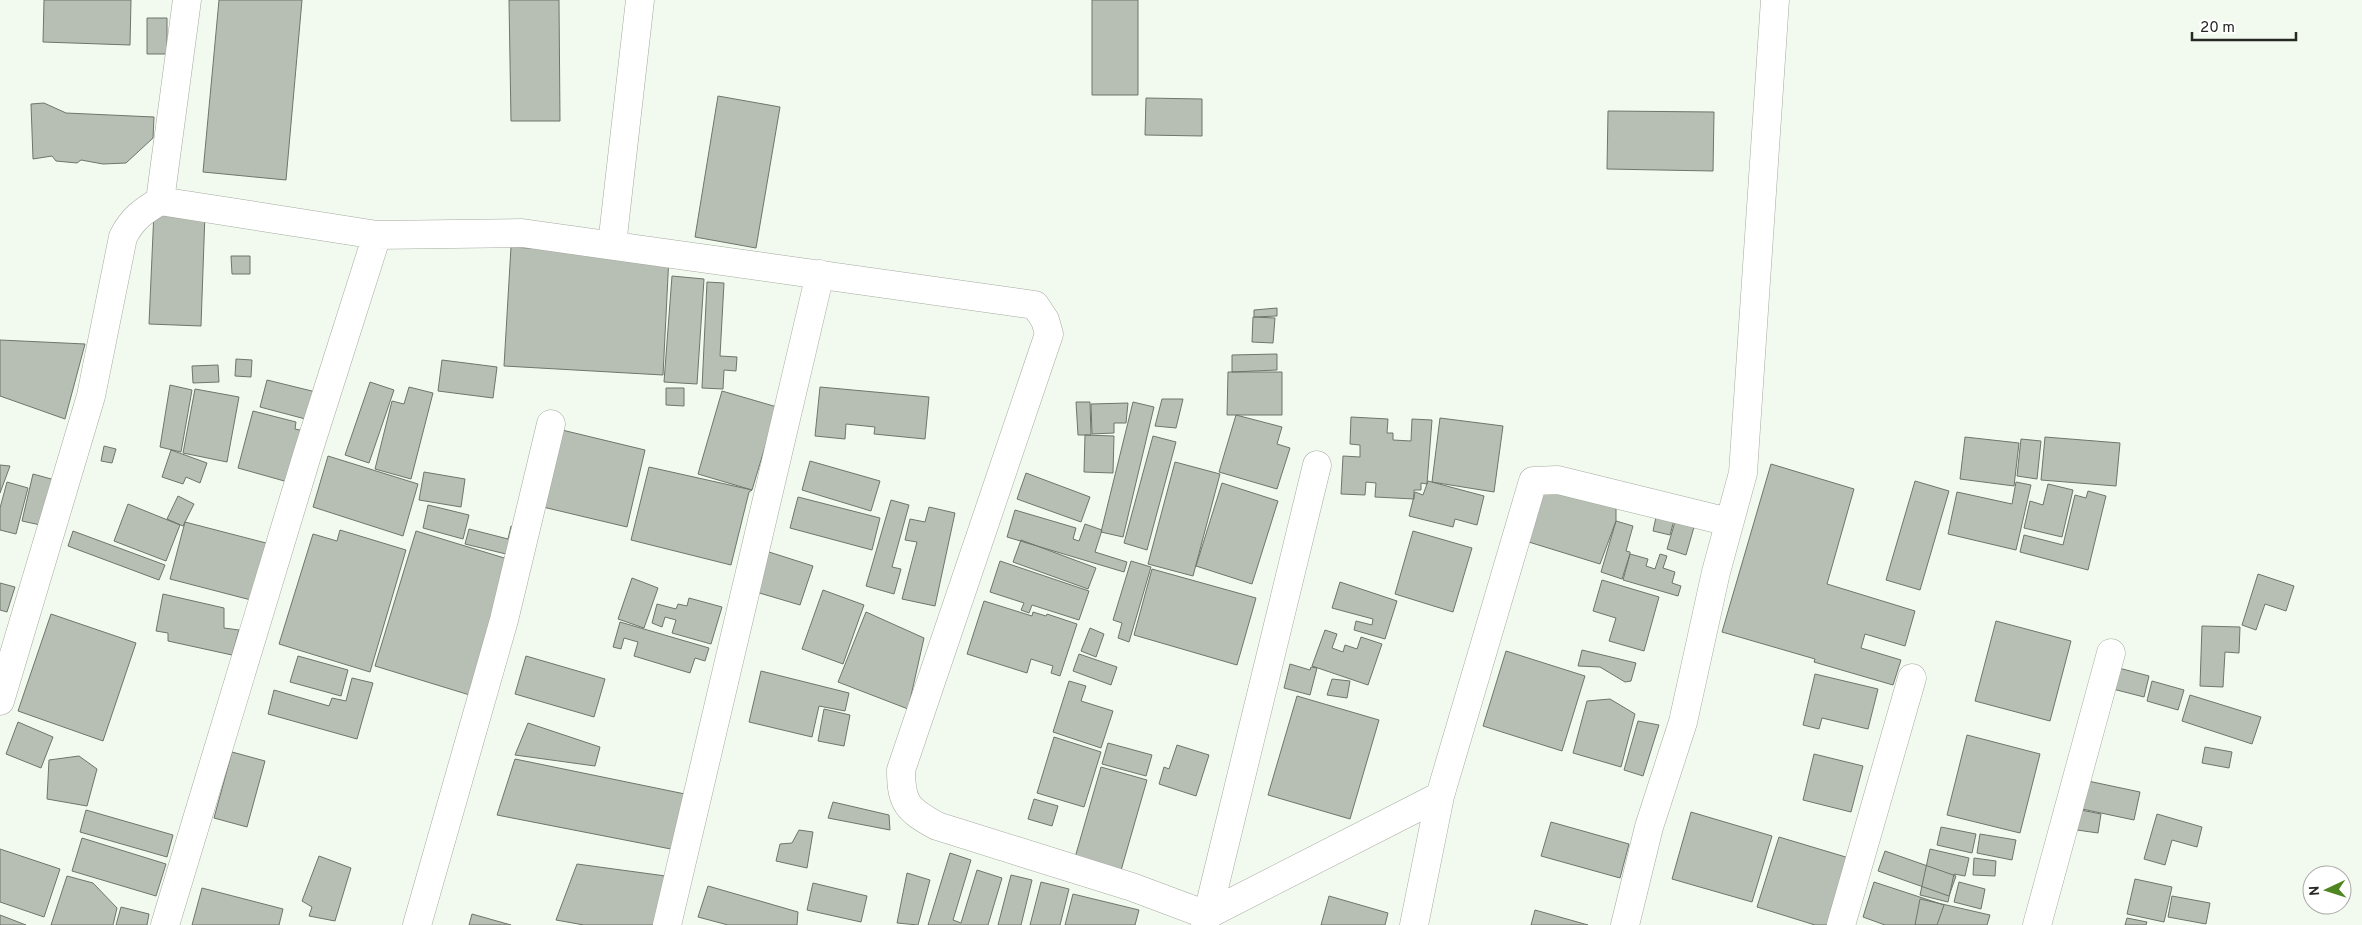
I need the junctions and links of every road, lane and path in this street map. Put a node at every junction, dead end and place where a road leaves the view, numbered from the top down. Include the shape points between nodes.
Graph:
1 (187, 0) edge
2 (640, 0) edge
3 (1775, 0) edge
4 (160, 201) junction
5 (377, 235) junction
6 (612, 245) junction
7 (820, 274) junction
8 (551, 424) dead end
9 (1317, 465) dead end
10 (1729, 522) junction
11 (2112, 653) dead end
12 (1912, 678) dead end
13 (0, 701) edge
14 (1440, 796) junction
15 (1206, 920) edge
16 (165, 925) edge
17 (417, 925) edge
18 (667, 925) edge
19 (1414, 925) edge
20 (1625, 925) edge
21 (1842, 925) edge
22 (2037, 925) edge

1 - 4 street
2 - 6 street
3 - 10 street via 1743,473
4 - 5 street
4 - 13 street via 141,211 123,237 91,396
5 - 6 street via 522,233
5 - 16 street
6 - 7 street
7 - 15 street via 1035,305 1049,334 901,770 901,792 915,814 937,826 1132,887
7 - 18 street
8 - 17 street via 504,620
9 - 15 street
10 - 14 street via 1558,480 1533,481
10 - 20 street via 1682,722 1648,827
11 - 22 street
12 - 21 street
14 - 15 street
14 - 19 street

